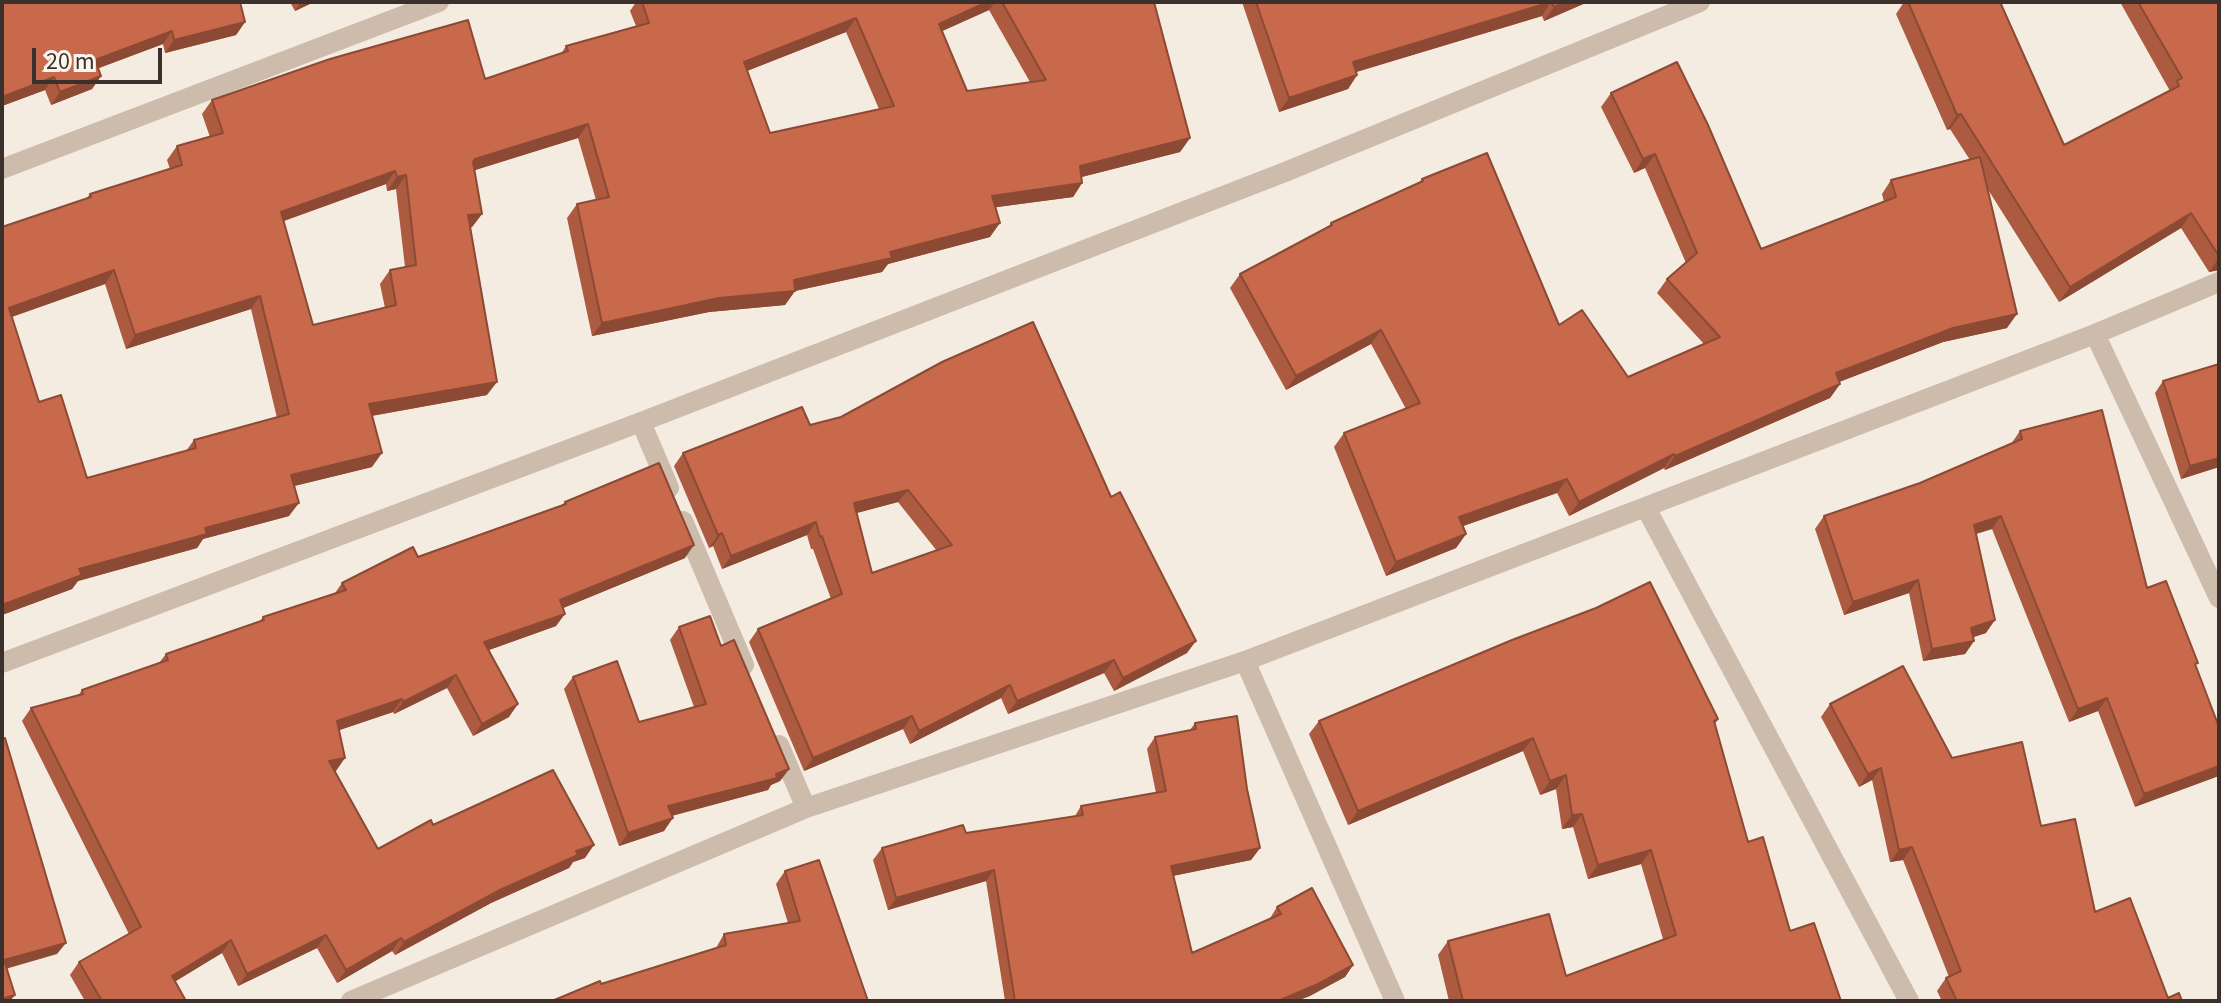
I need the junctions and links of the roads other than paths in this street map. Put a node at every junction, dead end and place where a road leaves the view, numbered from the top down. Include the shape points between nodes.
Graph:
1 (439, 2) edge
2 (1700, 2) edge
3 (2, 169) edge
4 (2219, 282) edge
5 (2095, 334) junction
6 (641, 422) junction
7 (1646, 508) junction
8 (2219, 598) edge
9 (1245, 661) junction
10 (2, 663) edge
11 (751, 679) edge
12 (769, 722) edge
13 (806, 808) junction
14 (1903, 999) edge
15 (351, 1001) edge
16 (1395, 1001) edge

1 - 3 street
2 - 6 street via 1285,172
4 - 5 street
5 - 7 street
5 - 8 street
6 - 10 street
6 - 11 street
7 - 9 street
7 - 14 street
9 - 13 street
9 - 16 street
12 - 13 street
13 - 15 street

